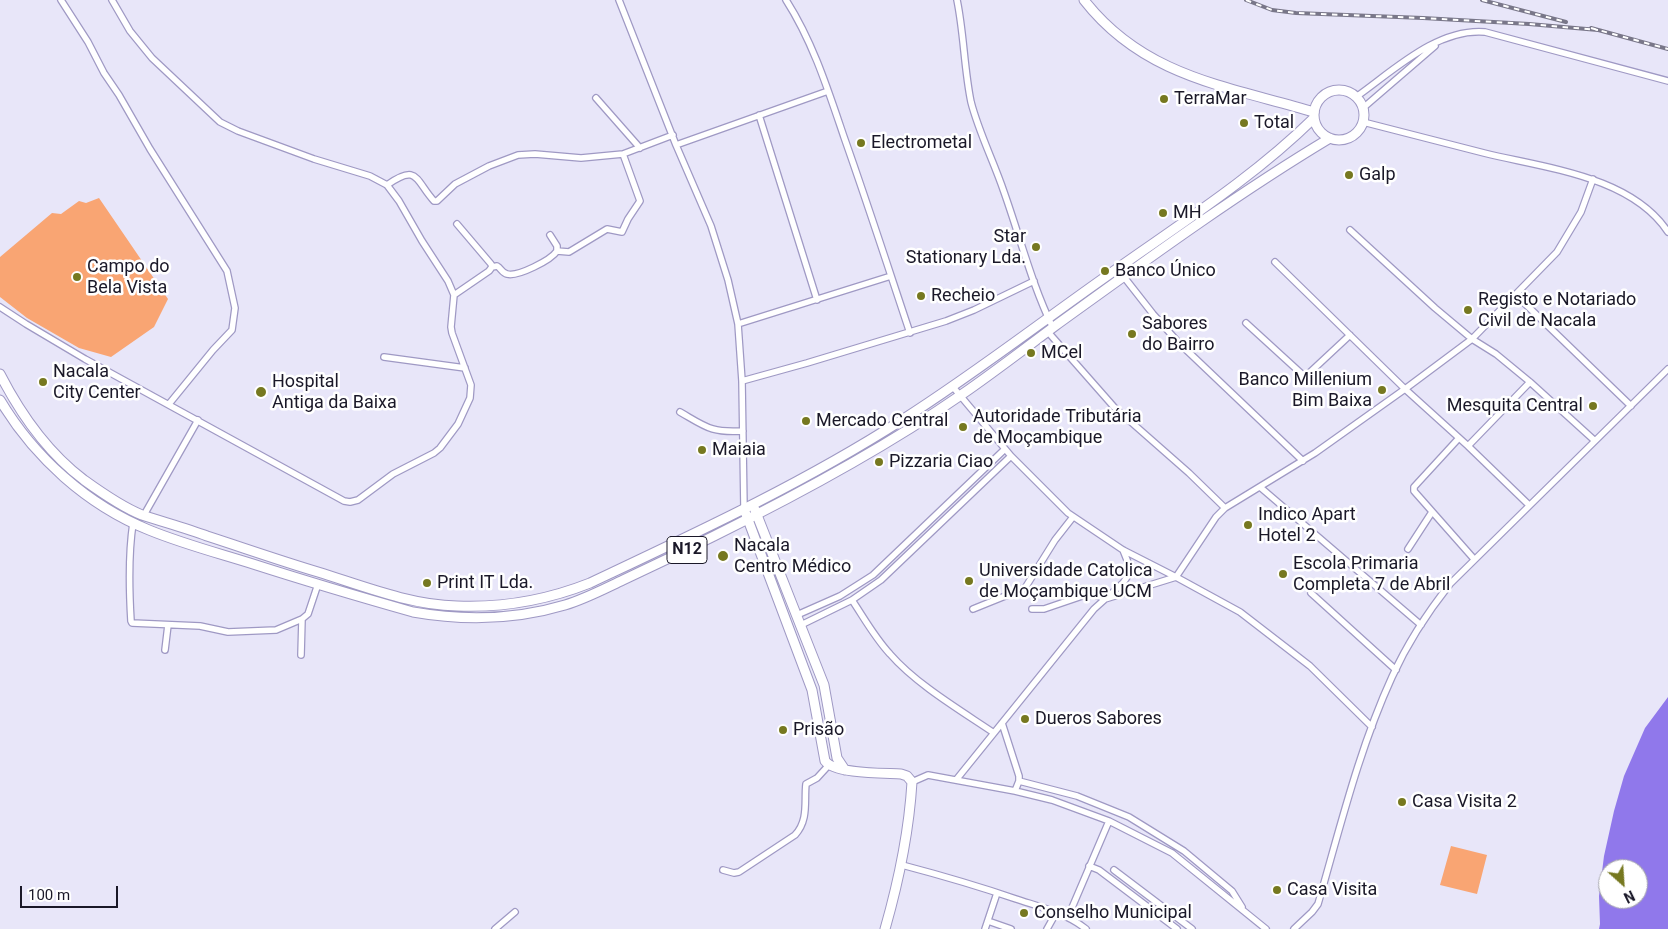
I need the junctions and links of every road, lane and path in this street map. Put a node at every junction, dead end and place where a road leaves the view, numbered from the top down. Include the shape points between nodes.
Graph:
1 (61, 0) edge
2 (112, 0) edge
3 (619, 0) edge
4 (786, 0) edge
5 (957, 0) edge
6 (1084, 0) edge
7 (1442, 40) junction
8 (1668, 81) edge
9 (828, 91) junction
10 (1356, 97) junction
11 (596, 98) dead end
12 (1363, 108) junction
13 (759, 115) junction
14 (1314, 115) junction
15 (1363, 122) junction
16 (673, 136) junction
17 (1330, 138) junction
18 (676, 145) junction
19 (640, 148) junction
20 (623, 154) junction
21 (1593, 179) junction
22 (387, 185) junction
23 (1203, 208) junction
24 (1209, 217) junction
25 (457, 224) dead end
26 (1350, 230) dead end
27 (1668, 232) edge
28 (550, 235) dead end
29 (557, 251) junction
30 (1276, 262) dead end
31 (492, 267) junction
32 (891, 276) junction
33 (1124, 277) junction
34 (1034, 281) junction
35 (454, 295) junction
36 (1516, 295) junction
37 (817, 300) junction
38 (0, 307) edge
39 (1048, 318) junction
40 (738, 324) junction
41 (1246, 324) dead end
42 (1050, 330) junction
43 (910, 333) junction
44 (1350, 335) junction
45 (1472, 338) junction
46 (384, 357) dead end
47 (465, 368) junction
48 (1668, 369) edge
49 (0, 374) edge
50 (742, 381) junction
51 (1530, 382) junction
52 (953, 387) junction
53 (1405, 389) junction
54 (960, 396) junction
55 (0, 400) edge
56 (169, 404) junction
57 (1631, 406) junction
58 (680, 412) dead end
59 (198, 420) junction
60 (743, 431) junction
61 (1459, 438) junction
62 (1594, 440) junction
63 (1468, 446) junction
64 (1005, 449) junction
65 (1011, 456) junction
66 (1303, 461) junction
67 (1260, 487) junction
68 (743, 491) junction
69 (1529, 505) junction
70 (748, 507) junction
71 (1225, 508) junction
72 (1432, 512) junction
73 (144, 515) junction
74 (756, 515) junction
75 (1073, 517) junction
76 (747, 520) junction
77 (133, 523) junction
78 (1408, 549) dead end
79 (1123, 550) junction
80 (1474, 559) junction
81 (1176, 577) junction
82 (318, 584) junction
83 (1311, 593) dead end
84 (1105, 599) junction
85 (852, 600) junction
86 (973, 609) dead end
87 (1032, 609) dead end
88 (797, 615) junction
89 (302, 619) junction
90 (1421, 624) junction
91 (168, 625) junction
92 (801, 626) junction
93 (165, 650) dead end
94 (301, 655) dead end
95 (1396, 670) junction
96 (1002, 723) junction
97 (1372, 727) junction
98 (994, 733) junction
99 (828, 766) junction
100 (845, 770) junction
101 (956, 780) junction
102 (1019, 781) junction
103 (912, 782) junction
104 (1015, 791) junction
105 (1109, 821) junction
106 (902, 866) junction
107 (1089, 866) junction
108 (723, 870) dead end
109 (1114, 870) dead end
110 (997, 893) junction
111 (1244, 911) junction
112 (515, 912) dead end
113 (1056, 913) junction
114 (1068, 917) junction
115 (988, 921) junction
116 (495, 929) edge
117 (885, 929) edge
118 (985, 929) edge
119 (1011, 929) edge
120 (1047, 929) edge
121 (1086, 929) edge
122 (1177, 929) edge
123 (1192, 929) edge
124 (1266, 929) edge
125 (1294, 929) edge

1 - 56 street via 227,271 236,308 232,330
2 - 22 street via 130,31 152,58 220,122
3 - 16 street
4 - 9 street via 808,38
5 - 34 street via 972,104
6 - 14 main road via 1113,32 1175,71
7 - 8 street via 1462,32 1485,32
7 - 10 street via 1421,50
7 - 12 street
9 - 13 street
9 - 32 street
10 - 12 main road
10 - 14 main road via 1342,91 1329,93 1321,98
11 - 19 street
12 - 15 main road
13 - 18 street
13 - 37 street
14 - 17 main road via 1320,130
14 - 23 main road, N12 via 1288,143
15 - 17 main road via 1352,136 1338,140
15 - 21 street
16 - 18 street
16 - 19 street
17 - 24 main road, N12
18 - 40 street via 711,226
19 - 20 street
20 - 22 street via 581,158 518,155 455,184 437,201 431,198 415,176 398,177
20 - 29 street via 640,201 624,230 607,229 568,252
21 - 27 street via 1630,197 1654,215
21 - 36 street via 1564,244
22 - 35 street
23 - 24 main road
23 - 39 main road, N12
24 - 33 main road, N12
25 - 31 street
26 - 45 street
28 - 29 street
29 - 31 street via 539,265 511,274 497,266
30 - 44 street
31 - 35 street
32 - 37 street
32 - 43 street
33 - 42 main road, N12
33 - 66 street via 1178,342
34 - 39 street
34 - 43 street via 974,310
35 - 47 street via 451,327
36 - 45 street
36 - 57 street
37 - 40 street
38 - 56 street via 85,359
39 - 42 street
39 - 52 main road, N12
40 - 50 street
41 - 44 street via 1304,376
42 - 54 main road, N12
42 - 71 street via 1114,407
43 - 50 street
44 - 53 street
45 - 51 street
45 - 53 street
46 - 47 street
47 - 59 street via 471,385 470,398 458,424 440,448 350,502
48 - 57 street
49 - 73 main road, N12 via 18,408 63,462 106,495
50 - 60 street
51 - 62 street
51 - 63 street
52 - 54 street
52 - 70 main road, N12 via 847,454
53 - 61 street
53 - 66 street
54 - 64 street
54 - 74 main road, N12 via 844,468
55 - 77 main road, N12 via 30,443 66,479 96,502
56 - 59 street
57 - 62 street
58 - 60 street via 712,430
59 - 73 street
60 - 68 street
61 - 63 street
61 - 72 street via 1414,487 1415,494
62 - 69 street
63 - 69 street
64 - 65 street
64 - 88 street via 873,574 840,596
65 - 75 street
65 - 85 street via 880,580
66 - 67 street
67 - 71 street
67 - 90 street
68 - 70 street
68 - 70 street
69 - 80 street
70 - 73 main road, N12 via 572,590 532,601 483,607 431,604 398,596 280,561
70 - 74 main road
70 - 76 main road
71 - 81 street
72 - 78 street
72 - 80 street
74 - 76 main road, N12
74 - 88 main road
75 - 79 street
75 - 86 street via 1025,588
76 - 82 main road, N12 via 580,599 526,614 475,618 436,616
76 - 99 main road via 812,690
77 - 82 main road, N12
77 - 91 street via 129,574 131,621
79 - 81 street
79 - 84 street via 1129,565 1127,577
80 - 90 street via 1450,584
81 - 84 street
81 - 97 street via 1240,612 1310,666
82 - 89 street via 308,614
83 - 95 street
84 - 87 street via 1091,593 1044,609
84 - 96 street
85 - 92 street
85 - 98 street via 902,667
88 - 92 main road
89 - 91 street via 276,630 261,631 224,632 200,626
89 - 94 street
90 - 95 street
91 - 93 street
92 - 100 main road via 824,685 837,758
95 - 97 street
96 - 98 street
96 - 102 street
97 - 125 street via 1318,904
98 - 101 street
99 - 100 main road
99 - 108 street via 806,784 805,814 795,835 737,873
100 - 103 main road via 901,774
101 - 103 street via 928,775
101 - 104 street
102 - 104 street
102 - 111 street via 1077,796 1148,827 1184,851 1232,891
103 - 106 main road
104 - 105 street via 1052,800
105 - 107 street
105 - 111 street via 1172,853
106 - 110 street
106 - 117 main road
107 - 114 street
107 - 122 street via 1099,870
109 - 123 street
110 - 113 street
110 - 115 street
111 - 124 street
112 - 116 street
113 - 114 street
113 - 120 street
114 - 121 street
115 - 118 street
115 - 119 street

